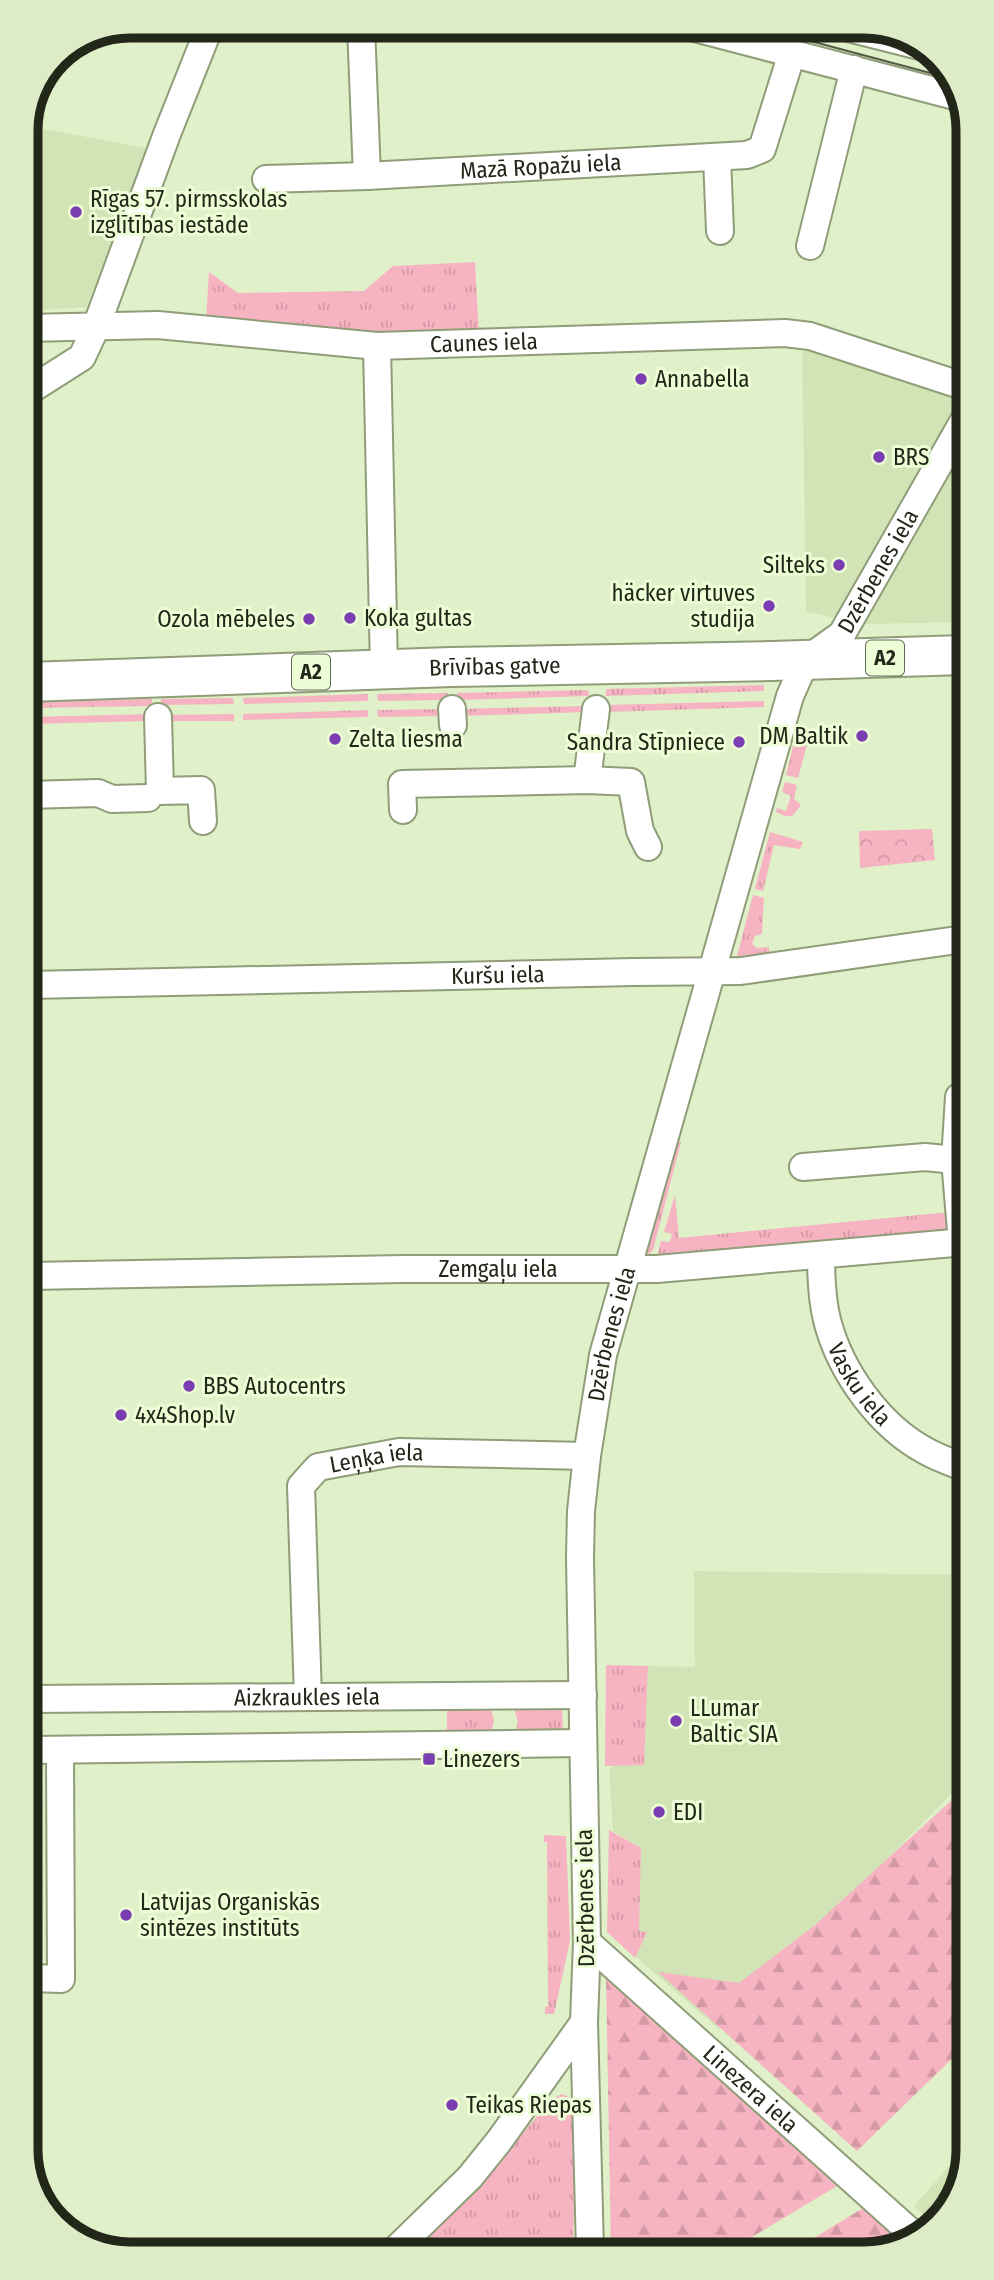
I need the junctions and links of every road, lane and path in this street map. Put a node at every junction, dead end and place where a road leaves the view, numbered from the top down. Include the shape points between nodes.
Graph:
1 (205, 38) edge
2 (361, 38) edge
3 (737, 39) edge
4 (792, 53) junction
5 (854, 69) junction
6 (945, 88) edge
7 (717, 158) junction
8 (367, 176) junction
9 (266, 179) dead end
10 (720, 231) dead end
11 (810, 246) dead end
12 (96, 327) junction
13 (39, 328) edge
14 (377, 345) junction
15 (39, 384) edge
16 (956, 384) edge
17 (956, 434) edge
18 (956, 655) edge
19 (806, 660) junction
20 (384, 669) junction
21 (39, 682) edge
22 (596, 709) dead end
23 (158, 717) dead end
24 (587, 780) junction
25 (39, 795) edge
26 (148, 798) dead end
27 (403, 810) dead end
28 (203, 821) dead end
29 (648, 847) dead end
30 (956, 940) edge
31 (712, 972) junction
32 (39, 985) edge
33 (956, 1144) edge
34 (955, 1160) junction
35 (803, 1167) dead end
36 (956, 1169) edge
37 (956, 1246) edge
38 (821, 1255) junction
39 (629, 1268) junction
40 (38, 1276) edge
41 (587, 1456) junction
42 (956, 1464) edge
43 (583, 1695) junction
44 (308, 1697) junction
45 (38, 1699) edge
46 (582, 1743) junction
47 (38, 1750) edge
48 (60, 1750) junction
49 (587, 1941) junction
50 (38, 1978) edge
51 (584, 2022) junction
52 (908, 2230) edge
53 (404, 2241) edge
54 (590, 2242) edge

1 - 12 street
2 - 8 street
3 - 4 street
4 - 5 street
4 - 7 street, Mazā Ropažu iela via 762,149
5 - 6 street
5 - 11 street
7 - 8 street, Mazā Ropažu iela
7 - 10 street
8 - 9 street, Mazā Ropažu iela
12 - 13 street, Caunes iela
12 - 14 street, Caunes iela via 158,325
12 - 15 street via 82,357
14 - 16 street, Caunes iela via 785,333 810,336
14 - 20 street
17 - 19 street, Dzērbenes iela via 842,634
18 - 19 highway, Brīvības gatve / A2
19 - 20 highway, Brīvības gatve / A2
19 - 31 street, Dzērbenes iela via 790,696
20 - 21 highway, Brīvības gatve / A2
22 - 24 street
23 - 28 street via 160,791 201,790
24 - 27 street via 402,784
24 - 29 street via 631,782 635,813
25 - 26 street via 99,793 112,799
30 - 31 street, Kuršu iela
31 - 32 street, Kuršu iela
31 - 39 street, Dzērbenes iela
33 - 34 street
34 - 35 street via 925,1157
34 - 36 street
37 - 38 street, Zemgaļu iela
38 - 39 street, Zemgaļu iela
38 - 42 street, Vasku iela via 826,1319 841,1361 860,1392 898,1432 925,1451
39 - 40 street, Zemgaļu iela
39 - 41 street, Dzērbenes iela via 603,1355
41 - 43 street, Dzērbenes iela via 581,1511
41 - 44 street, Leņķa iela via 399,1452 318,1467 300,1486
43 - 44 street, Aizkraukles iela
43 - 46 street, Dzērbenes iela
44 - 45 street, Aizkraukles iela
46 - 48 street
46 - 49 street, Dzērbenes iela
47 - 48 street
48 - 50 street via 61,1979
49 - 51 street, Dzērbenes iela
49 - 52 street, Linezera iela
51 - 53 street via 470,2177
51 - 54 street, Dzērbenes iela

